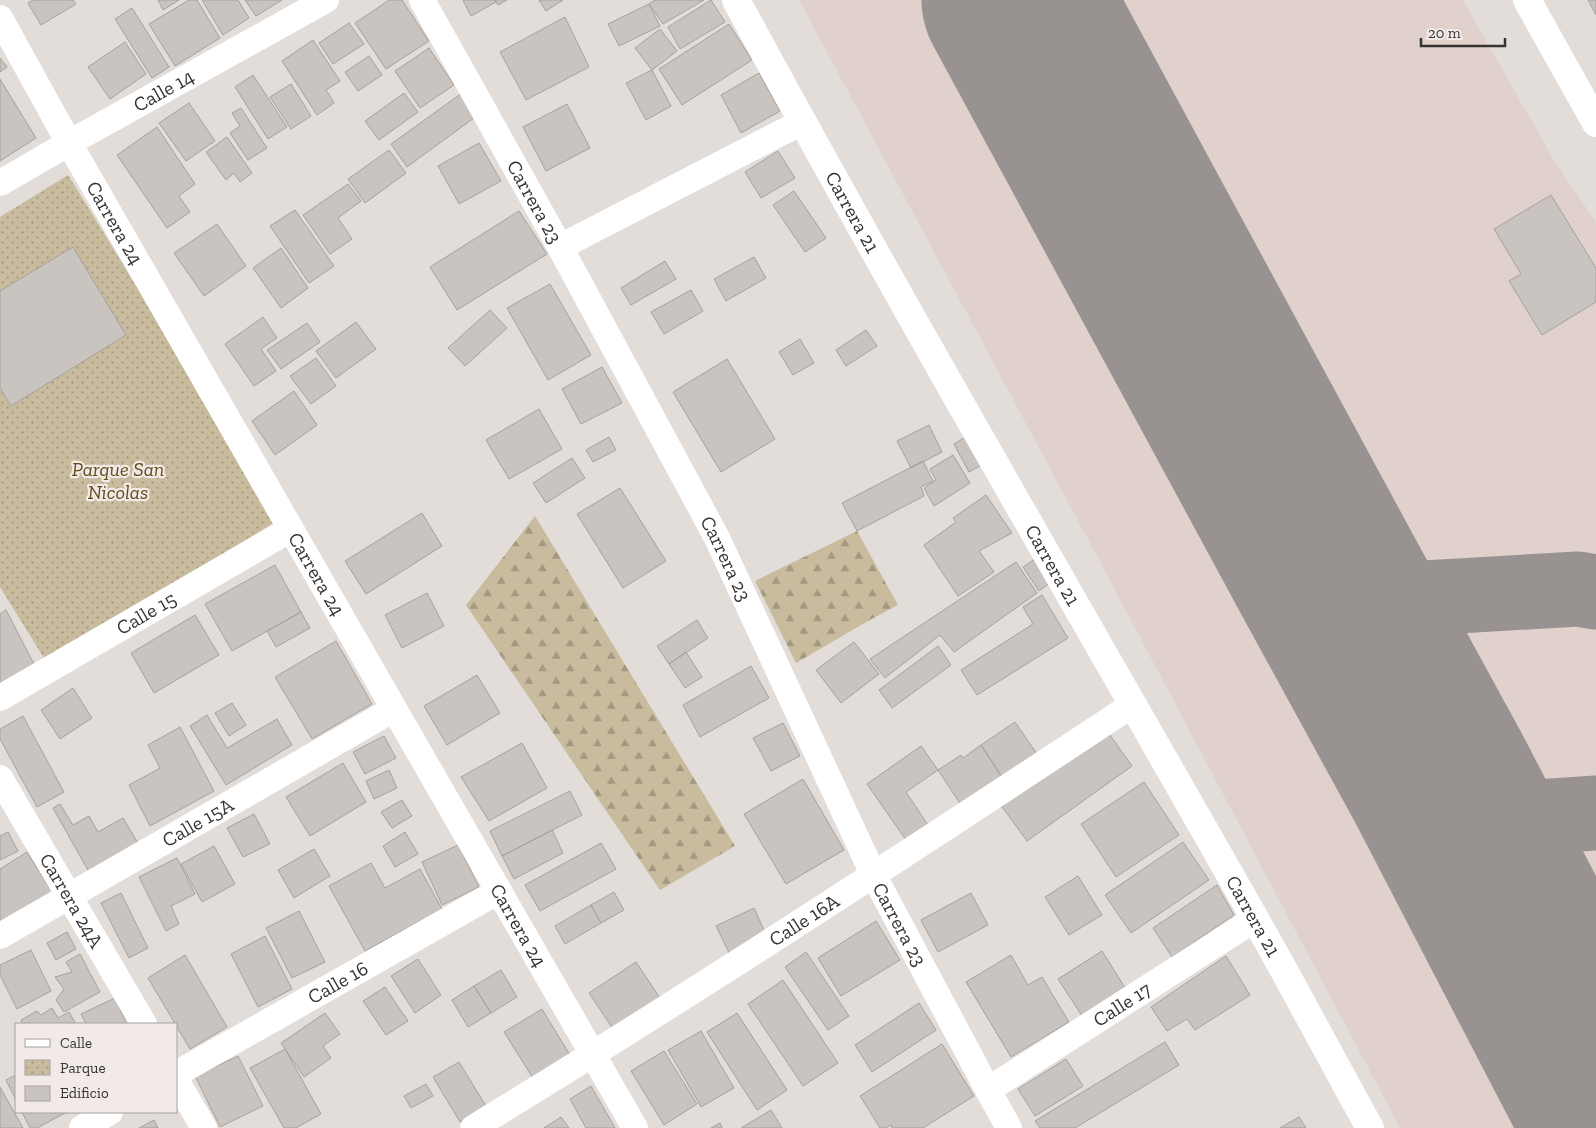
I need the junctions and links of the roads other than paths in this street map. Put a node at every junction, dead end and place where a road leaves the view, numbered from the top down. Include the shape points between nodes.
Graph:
1 (326, 0) edge
2 (422, 0) edge
3 (736, 0) edge
4 (1527, 0) edge
5 (0, 18) edge
6 (802, 122) junction
7 (1596, 123) edge
8 (69, 143) junction
9 (0, 183) edge
10 (560, 247) junction
11 (291, 529) junction
12 (0, 698) edge
13 (1132, 705) junction
14 (394, 708) junction
15 (0, 778) edge
16 (874, 876) junction
17 (499, 891) junction
18 (69, 896) junction
19 (1255, 919) junction
20 (0, 936) edge
21 (143, 1023) edge
22 (592, 1055) junction
23 (178, 1073) edge
24 (178, 1083) edge
25 (988, 1090) junction
26 (108, 1113) edge
27 (82, 1128) edge
28 (204, 1128) edge
29 (473, 1128) edge
30 (635, 1128) edge
31 (1009, 1128) edge
32 (1370, 1128) edge

1 - 8 street, Calle 14
2 - 10 street, Carrera 23
3 - 6 street, Carrera 21
4 - 7 street
5 - 8 street, Carrera 24
6 - 10 street
6 - 13 street, Carrera 21
8 - 9 street, Calle 14
8 - 11 street, Carrera 24
10 - 16 street, Carrera 23 via 717,538
11 - 12 street, Calle 15
11 - 14 street, Carrera 24
13 - 16 street, Calle 16A
13 - 19 street, Carrera 21
14 - 17 street, Carrera 24
14 - 18 street, Calle 15A
15 - 18 street, Carrera 24A
16 - 22 street, Calle 16A
16 - 25 street, Carrera 23
17 - 22 street, Carrera 24
17 - 23 street, Calle 16
18 - 20 street, Calle 15A
18 - 21 street, Carrera 24A
19 - 25 street, Calle 17
19 - 32 street, Carrera 21
22 - 29 street, Calle 16A
22 - 30 street, Carrera 24
24 - 28 street
25 - 31 street, Carrera 23
26 - 27 street

